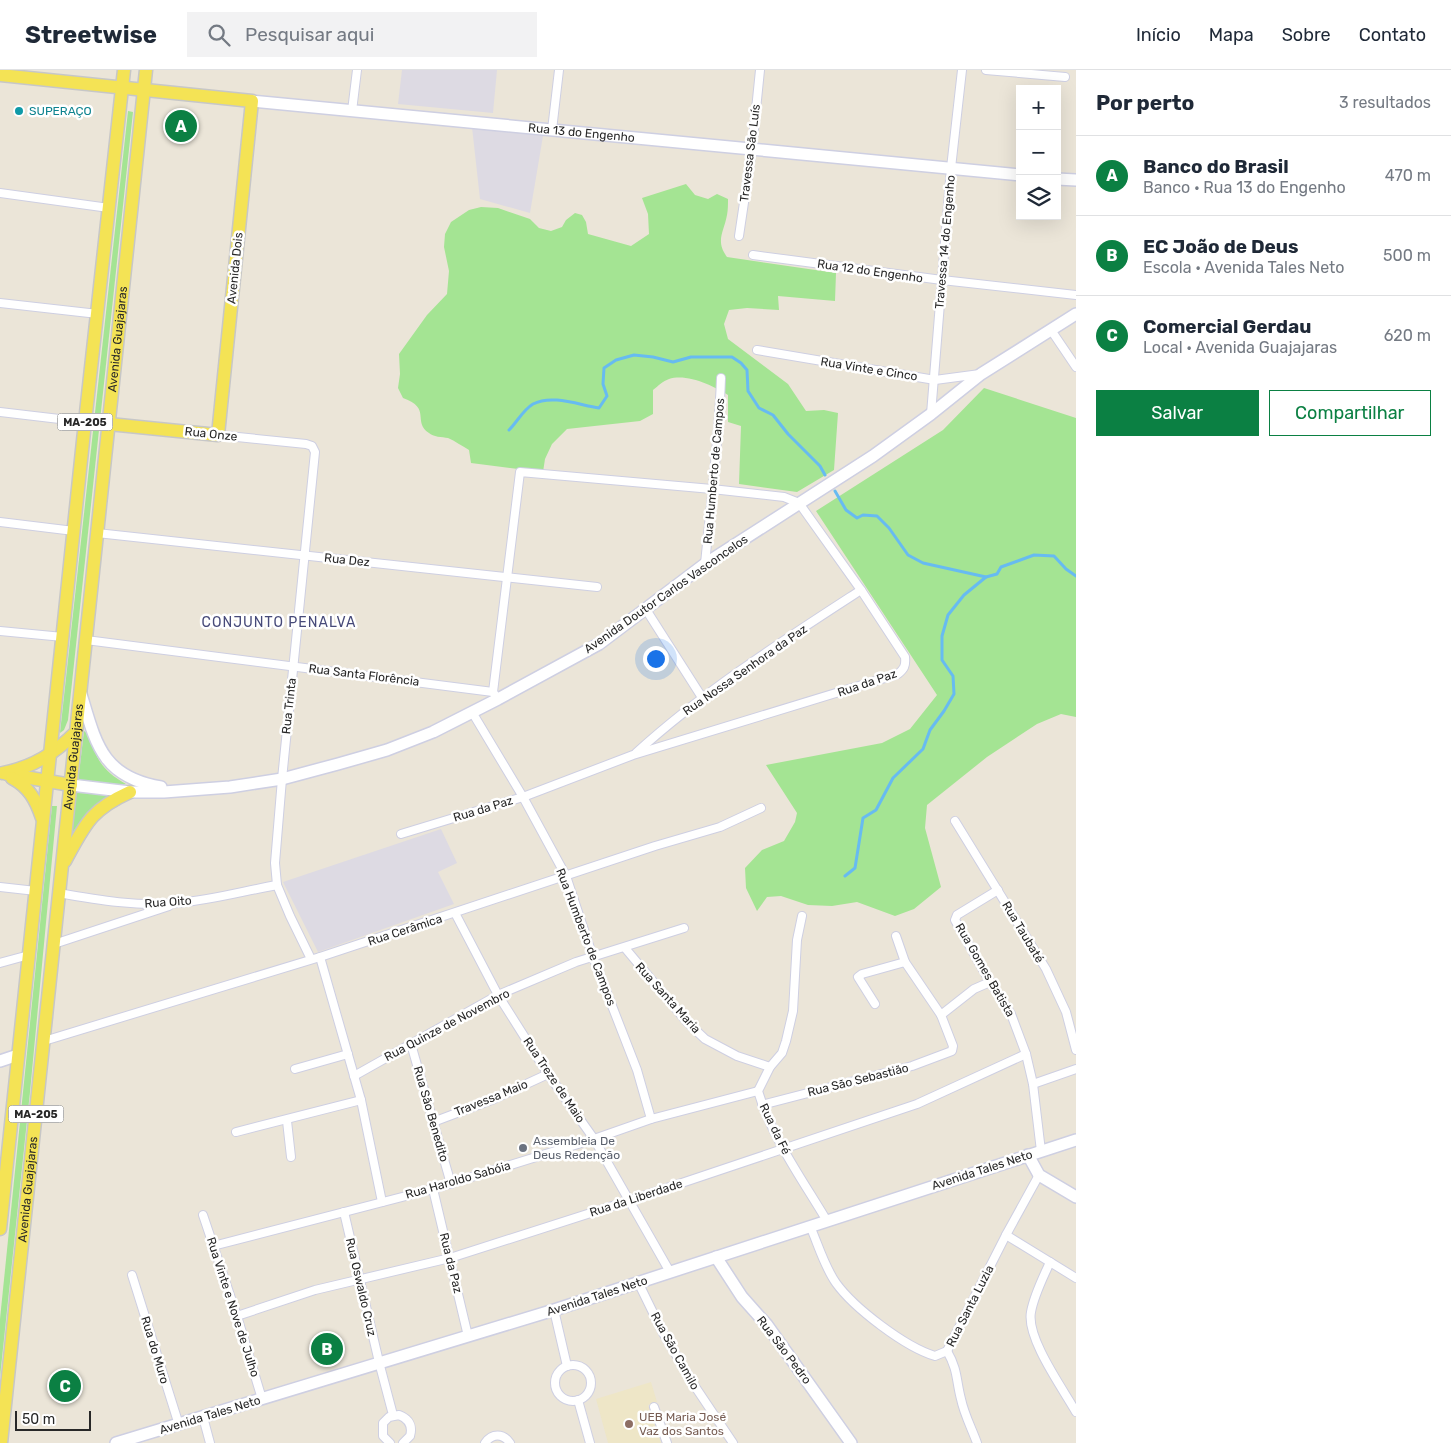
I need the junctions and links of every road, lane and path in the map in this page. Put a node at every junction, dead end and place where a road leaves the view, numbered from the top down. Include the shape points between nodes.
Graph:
1 (124, 70) edge
2 (146, 70) edge
3 (357, 70) edge
4 (559, 70) edge
5 (760, 70) edge
6 (962, 70) edge
7 (986, 70) edge
8 (0, 75) edge
9 (1065, 77) dead end
10 (122, 88) junction
11 (144, 90) junction
12 (252, 101) junction
13 (352, 111) junction
14 (552, 130) junction
15 (752, 149) junction
16 (951, 168) junction
17 (1016, 175) edge
18 (1061, 178) edge
19 (1076, 180) edge
20 (0, 193) edge
21 (109, 208) junction
22 (739, 236) dead end
23 (753, 255) dead end
24 (942, 280) junction
25 (1076, 295) edge
26 (0, 303) edge
27 (98, 314) junction
28 (1076, 314) edge
29 (1051, 330) junction
30 (757, 350) dead end
31 (1076, 367) edge
32 (981, 374) junction
33 (721, 378) dead end
34 (935, 380) junction
35 (0, 412) edge
36 (931, 414) junction
37 (85, 422) junction
38 (109, 424) junction
39 (218, 434) junction
40 (312, 446) joint
41 (712, 489) junction
42 (799, 503) junction
43 (0, 522) edge
44 (74, 531) junction
45 (97, 533) junction
46 (306, 555) junction
47 (705, 564) junction
48 (506, 578) junction
49 (597, 587) dead end
50 (861, 590) junction
51 (645, 608) junction
52 (0, 631) edge
53 (63, 637) junction
54 (86, 640) junction
55 (293, 666) junction
56 (80, 693) junction
57 (496, 695) junction
58 (703, 699) junction
59 (472, 712) junction
60 (76, 732) junction
61 (633, 755) junction
62 (50, 756) junction
63 (1, 773) edge
64 (282, 779) junction
65 (48, 782) junction
66 (71, 785) junction
67 (185, 790) junction
68 (130, 792) junction
69 (523, 797) junction
70 (761, 808) dead end
71 (43, 820) junction
72 (955, 822) dead end
73 (401, 834) dead end
74 (63, 866) junction
75 (566, 876) junction
76 (277, 885) junction
77 (0, 887) edge
78 (998, 890) junction
79 (36, 891) junction
80 (59, 893) junction
81 (178, 904) junction
82 (455, 913) junction
83 (802, 916) dead end
84 (684, 928) dead end
85 (896, 936) dead end
86 (54, 944) junction
87 (625, 948) junction
88 (29, 955) junction
89 (593, 956) junction
90 (320, 957) junction
91 (311, 959) junction
92 (0, 962) edge
93 (905, 962) junction
94 (990, 982) junction
95 (498, 995) junction
96 (875, 1004) dead end
97 (941, 1015) junction
98 (44, 1041) junction
99 (411, 1044) junction
100 (1076, 1050) edge
101 (348, 1054) junction
102 (1026, 1054) junction
103 (18, 1055) junction
104 (0, 1061) edge
105 (770, 1067) junction
106 (295, 1069) dead end
107 (1076, 1069) edge
108 (548, 1074) junction
109 (354, 1076) junction
110 (1033, 1084) junction
111 (758, 1091) junction
112 (361, 1100) junction
113 (762, 1105) junction
114 (651, 1119) junction
115 (286, 1121) junction
116 (433, 1122) junction
117 (236, 1132) dead end
118 (594, 1139) junction
119 (1076, 1140) edge
120 (783, 1148) junction
121 (1041, 1151) junction
122 (1028, 1155) junction
123 (291, 1157) dead end
124 (1039, 1175) junction
125 (451, 1184) junction
126 (433, 1190) junction
127 (1076, 1197) edge
128 (628, 1201) junction
129 (382, 1202) junction
130 (344, 1212) junction
131 (203, 1215) dead end
132 (827, 1221) junction
133 (810, 1226) junction
134 (0, 1229) edge
135 (1006, 1234) junction
136 (213, 1246) junction
137 (716, 1257) junction
138 (450, 1258) junction
139 (1050, 1262) junction
140 (670, 1272) junction
141 (132, 1275) dead end
142 (359, 1278) junction
143 (1076, 1278) edge
144 (638, 1282) junction
145 (554, 1310) junction
146 (237, 1316) junction
147 (468, 1336) junction
148 (947, 1351) junction
149 (379, 1362) junction
150 (567, 1366) junction
151 (262, 1398) junction
152 (578, 1400) junction
153 (654, 1407) dead end
154 (1076, 1412) edge
155 (393, 1415) junction
156 (203, 1417) junction
157 (179, 1425) junction
158 (1, 1443) edge
159 (116, 1443) edge
160 (210, 1443) edge
161 (390, 1443) edge
162 (403, 1443) edge
163 (485, 1443) edge
164 (510, 1443) edge
165 (590, 1443) edge
166 (667, 1443) edge
167 (733, 1443) edge
168 (851, 1443) edge
169 (977, 1443) edge

1 - 10 main road, Avenida Guajajaras / MA-205
2 - 11 main road, Avenida Guajajaras / MA-205
3 - 13 street
4 - 14 street
5 - 15 street, Travessa São Luís
6 - 16 street, Travessa 14 do Engenho
7 - 9 street
8 - 10 main road, Rua 13 do Engenho
10 - 11 main road, Rua 13 do Engenho
10 - 21 main road, Avenida Guajajaras / MA-205
11 - 12 main road, Rua 13 do Engenho
11 - 38 main road, Avenida Guajajaras / MA-205
12 - 13 main road, Rua 13 do Engenho
12 - 39 main road, Avenida Dois
13 - 14 main road, Rua 13 do Engenho
14 - 15 main road, Rua 13 do Engenho
15 - 16 main road, Rua 13 do Engenho
15 - 22 street, Travessa São Luís
16 - 17 main road, Rua 13 do Engenho
16 - 24 street, Travessa 14 do Engenho
18 - 19 main road
20 - 21 street
21 - 27 main road, Avenida Guajajaras / MA-205
23 - 24 street, Rua 12 do Engenho
24 - 25 street, Rua 12 do Engenho
24 - 34 street, Travessa 14 do Engenho
26 - 27 street
27 - 37 main road, Avenida Guajajaras / MA-205
28 - 29 main road, Avenida Doutor Carlos Vasconcelos
29 - 31 street
29 - 32 main road, Avenida Doutor Carlos Vasconcelos
30 - 34 street, Rua Vinte e Cinco
32 - 34 street, Rua Vinte e Cinco
32 - 36 main road, Avenida Doutor Carlos Vasconcelos
33 - 41 street, Rua Humberto de Campos
34 - 36 street, Travessa 14 do Engenho
35 - 37 street
36 - 42 main road, Avenida Doutor Carlos Vasconcelos
37 - 44 main road, Avenida Guajajaras / MA-205
38 - 39 main road, Rua Onze
38 - 45 main road, Avenida Guajajaras / MA-205
39 - 40 street, Rua Onze
40 - 46 street, Rua Trinta via 315,452
41 - 42 street via 784,497
41 - 47 street, Rua Humberto de Campos
41 - 48 street via 520,472
42 - 47 main road, Avenida Doutor Carlos Vasconcelos
42 - 50 street, Rua da Paz
43 - 44 street
44 - 53 main road, Avenida Guajajaras / MA-205
45 - 46 street, Rua Dez
45 - 54 main road, Avenida Guajajaras / MA-205
46 - 48 street, Rua Dez
46 - 55 street, Rua Trinta
47 - 51 main road, Avenida Doutor Carlos Vasconcelos
48 - 49 street, Rua Dez
48 - 57 street
50 - 58 street, Rua Nossa Senhora da Paz
50 - 61 street, Rua da Paz via 905,657 904,669 898,674
51 - 57 main road, Avenida Doutor Carlos Vasconcelos via 586,652
51 - 58 street
52 - 53 street
53 - 62 main road, Avenida Guajajaras / MA-205
54 - 55 street, Rua Santa Florência
54 - 56 main road, Avenida Guajajaras / MA-205
55 - 57 street, Rua Santa Florência
55 - 64 street, Rua Trinta
56 - 60 main road, Avenida Guajajaras / MA-205
56 - 67 main road, Avenida Doutor Carlos Vasconcelos via 98,744 111,765 130,779
57 - 59 main road, Avenida Doutor Carlos Vasconcelos
58 - 61 street, Rua Nossa Senhora da Paz
59 - 64 main road, Avenida Doutor Carlos Vasconcelos via 387,750
59 - 69 street, Rua Humberto de Campos
60 - 62 main road
60 - 66 main road, Avenida Guajajaras / MA-205
61 - 69 street, Rua da Paz
62 - 63 main road via 26,768
62 - 65 main road, Avenida Guajajaras / MA-205
63 - 65 main road
63 - 71 main road via 26,786
64 - 67 main road, Avenida Doutor Carlos Vasconcelos
64 - 76 street, Rua Trinta via 275,863
65 - 66 main road
65 - 71 main road, Avenida Guajajaras / MA-205
66 - 68 main road, Avenida Doutor Carlos Vasconcelos
66 - 74 main road, Avenida Guajajaras / MA-205
67 - 68 main road, Avenida Doutor Carlos Vasconcelos
68 - 74 main road via 106,804 95,814
69 - 73 street, Rua da Paz
69 - 75 street, Rua Humberto de Campos
70 - 75 street, Rua Cerâmica via 720,827
71 - 79 main road, Avenida Guajajaras / MA-205
72 - 78 street, Rua Taubaté
74 - 80 main road, Avenida Guajajaras / MA-205
75 - 82 street, Rua Cerâmica
75 - 89 street, Rua Humberto de Campos
76 - 81 street, Rua Oito
76 - 91 street, Rua Trinta
77 - 79 street
78 - 94 street, Rua Gomes Batista via 956,917
78 - 100 street, Rua Taubaté via 1046,969 1066,1012
79 - 88 main road, Avenida Guajajaras / MA-205
80 - 81 street, Rua Oito via 148,904
80 - 86 main road, Avenida Guajajaras / MA-205
81 - 86 street
82 - 90 street, Rua Cerâmica
82 - 95 street, Rua Treze de Maio
83 - 105 street, Rua da Fé via 797,940 793,1011 782,1053
84 - 87 street, Rua Quinze de Novembro
85 - 93 street
86 - 98 main road, Avenida Guajajaras / MA-205
87 - 89 street, Rua Quinze de Novembro
87 - 105 street, Rua Santa Maria via 705,1039 737,1056
88 - 92 street
88 - 103 main road, Avenida Guajajaras / MA-205
89 - 95 street, Rua Quinze de Novembro
89 - 114 street, Rua Humberto de Campos
90 - 91 street, Rua Cerâmica
90 - 101 street
91 - 98 street, Rua Cerâmica
93 - 96 street via 858,977
93 - 97 street
94 - 97 street via 974,989
94 - 102 street, Rua Gomes Batista via 1011,1014
95 - 99 street, Rua Quinze de Novembro
95 - 108 street, Rua Treze de Maio
97 - 113 street, Rua São Sebastião via 954,1046 949,1053 912,1066
98 - 158 main road, Avenida Guajajaras / MA-205
99 - 109 street, Rua Quinze de Novembro
99 - 116 street, Rua São Benedito
101 - 106 street
101 - 109 street
102 - 110 street, Rua Gomes Batista
102 - 120 street, Rua da Liberdade via 918,1104
103 - 104 main road
103 - 134 main road, Avenida Guajajaras / MA-205
105 - 111 street, Rua da Fé
107 - 110 street
108 - 116 street, Travessa Maio
108 - 118 street, Rua Treze de Maio
109 - 112 street
110 - 121 street, Rua Gomes Batista
111 - 113 street, Rua da Fé
111 - 114 street, Rua Haroldo Sabóia
112 - 115 street
112 - 129 street
113 - 120 street, Rua da Fé
114 - 118 street, Rua Haroldo Sabóia
115 - 117 street
115 - 123 street
116 - 125 street, Rua São Benedito
118 - 125 street, Rua Haroldo Sabóia
118 - 128 street, Rua Treze de Maio
119 - 121 main road, Avenida Tales Neto
120 - 128 street, Rua da Liberdade
120 - 132 street, Rua da Fé
121 - 122 main road, Avenida Tales Neto
122 - 124 main road
122 - 132 main road, Avenida Tales Neto
124 - 127 main road
124 - 135 street, Rua Santa Luzia
125 - 126 street, Rua Haroldo Sabóia
126 - 129 street, Rua Haroldo Sabóia
126 - 138 street, Rua da Paz
128 - 138 street, Rua da Liberdade
128 - 140 street, Rua Treze de Maio
129 - 130 street, Rua Haroldo Sabóia
130 - 136 street, Rua Haroldo Sabóia
130 - 142 street, Rua Oswaldo Cruz
131 - 136 street, Rua Vinte e Nove de Julho
132 - 133 main road, Avenida Tales Neto
133 - 137 main road, Avenida Tales Neto
133 - 148 street via 827,1268 844,1293 878,1323 909,1344 935,1356
135 - 139 street
135 - 148 street, Rua Santa Luzia
136 - 146 street, Rua Vinte e Nove de Julho
137 - 140 main road, Avenida Tales Neto
137 - 168 main road, Rua São Pedro
138 - 142 street, Rua da Liberdade
138 - 147 street, Rua da Paz
139 - 143 street
139 - 154 street via 1031,1313 1032,1329 1038,1346
140 - 144 main road, Avenida Tales Neto
141 - 157 street, Rua do Muro
142 - 146 street, Rua da Liberdade
142 - 149 street, Rua Oswaldo Cruz
144 - 145 main road, Avenida Tales Neto
144 - 167 street, Rua São Camilo via 663,1333
145 - 147 main road, Avenida Tales Neto
145 - 150 street
146 - 151 street, Rua Vinte e Nove de Julho
147 - 149 main road, Avenida Tales Neto
148 - 169 street, Rua Santa Luzia via 954,1362 960,1399
149 - 151 main road, Avenida Tales Neto
149 - 155 street, Rua Oswaldo Cruz
150 - 152 street via 561,1369 555,1380 557,1392 566,1400
150 - 152 street via 583,1368 590,1377 590,1388
151 - 156 main road, Avenida Tales Neto
152 - 165 street
153 - 166 street
155 - 161 street via 382,1428 383,1436
155 - 162 street via 404,1417 411,1425 410,1436
156 - 157 main road, Avenida Tales Neto
156 - 160 street
157 - 159 main road, Avenida Tales Neto
163 - 164 street via 497,1435 506,1437

